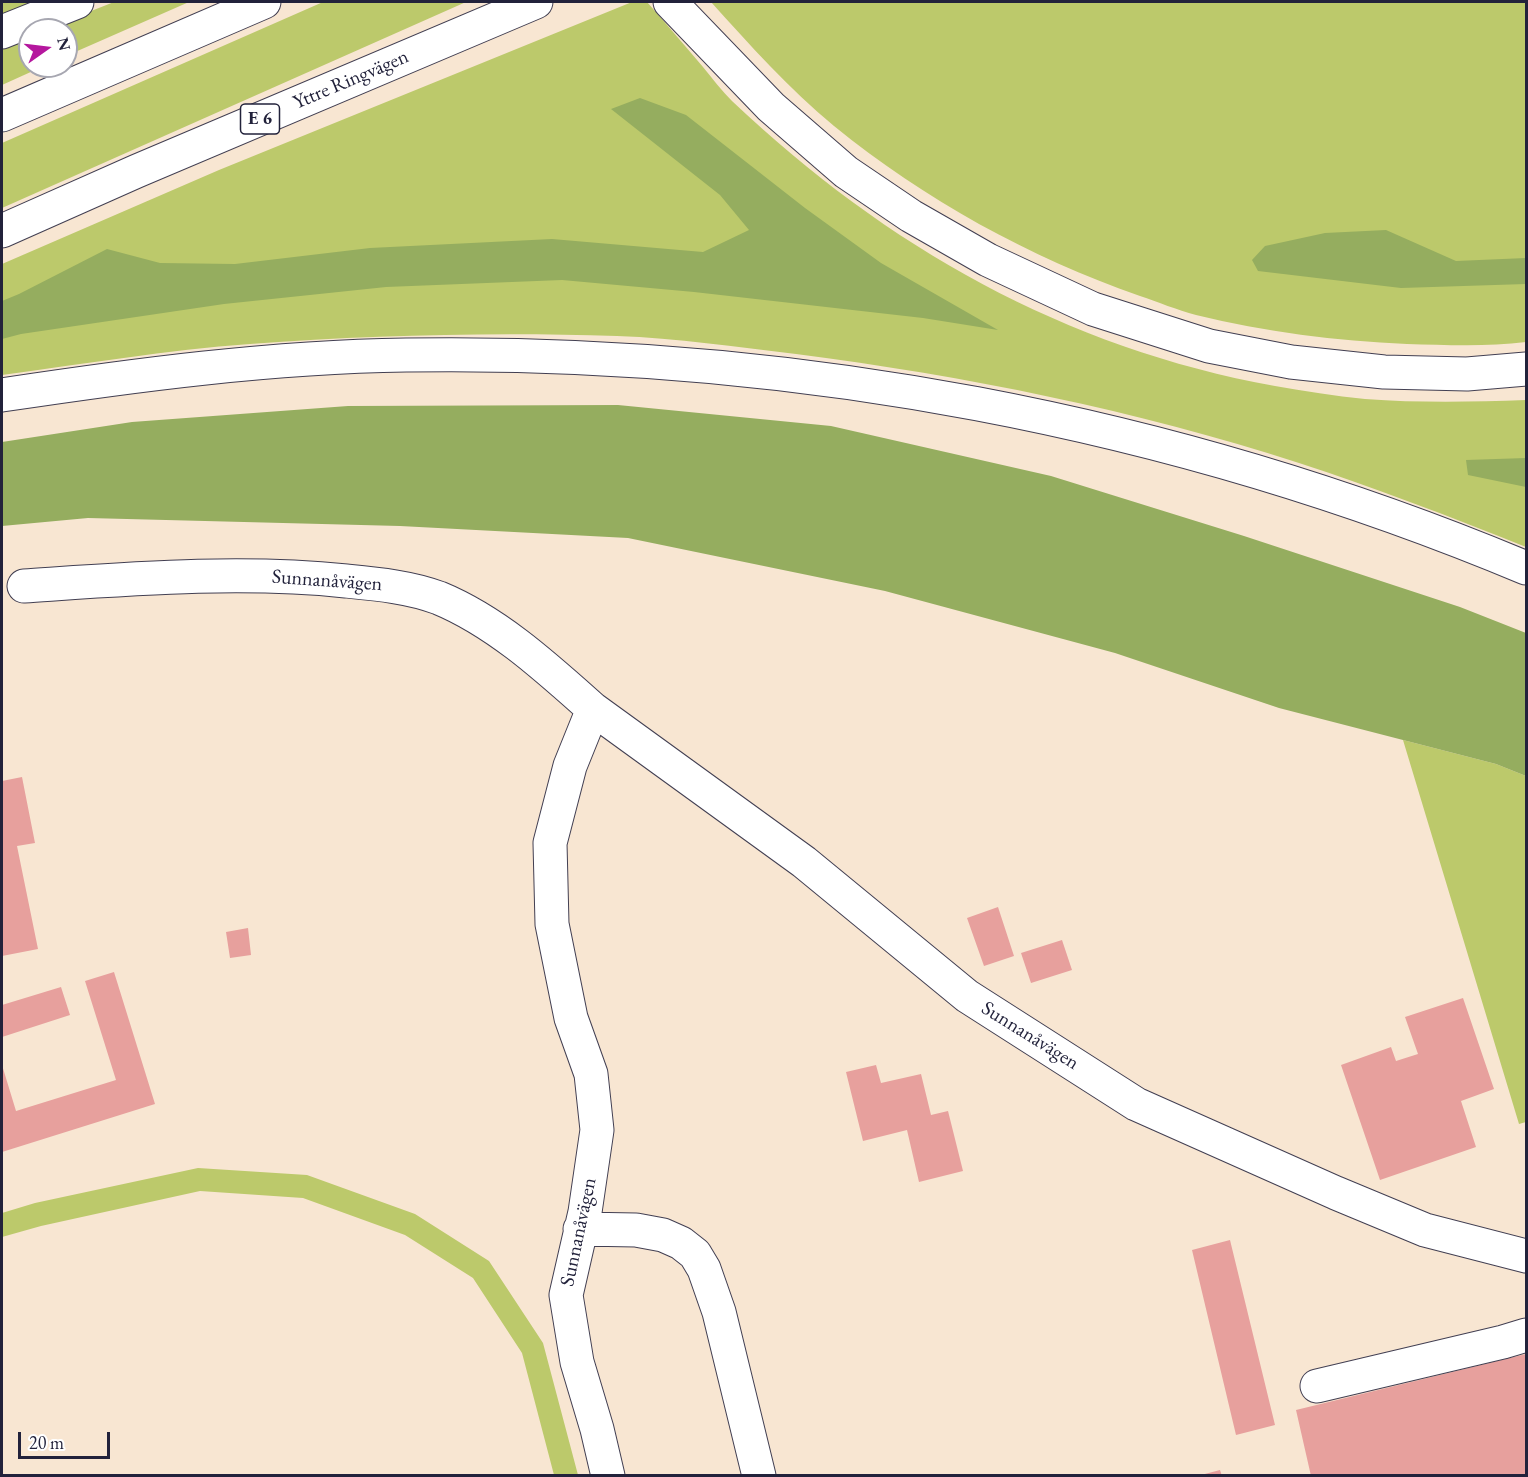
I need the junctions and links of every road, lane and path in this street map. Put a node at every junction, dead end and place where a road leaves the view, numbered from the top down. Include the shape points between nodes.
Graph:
1 (77, 2) edge
2 (264, 2) edge
3 (670, 2) edge
4 (528, 5) edge
5 (2, 32) edge
6 (2, 115) edge
7 (2, 231) edge
8 (1527, 369) edge
9 (2, 395) edge
10 (1527, 568) edge
11 (24, 586) dead end
12 (593, 709) junction
13 (580, 1229) junction
14 (1527, 1256) edge
15 (1527, 1335) edge
16 (1317, 1386) dead end
17 (608, 1476) edge
18 (759, 1476) edge

1 - 5 main road
2 - 6 main road
3 - 8 main road via 771,107 846,172 911,216 988,260 1093,309 1209,346 1291,362 1384,372 1467,374
4 - 7 main road, Yttre Ringvägen / E 6
9 - 10 main road via 256,363 405,355 583,357 740,368 883,387 1046,416 1184,449 1322,491
11 - 12 main road, Sunnanåvägen via 208,576 311,577 388,585 438,598 490,626
12 - 13 main road, Sunnanåvägen via 570,766 550,843 552,924 572,1018 591,1074 597,1130 594,1166
12 - 14 main road, Sunnanåvägen via 804,862 967,996 1136,1104 1425,1230
13 - 17 main road, Sunnanåvägen via 566,1295 578,1362
13 - 18 main road via 663,1234 695,1254 716,1304
15 - 16 main road

